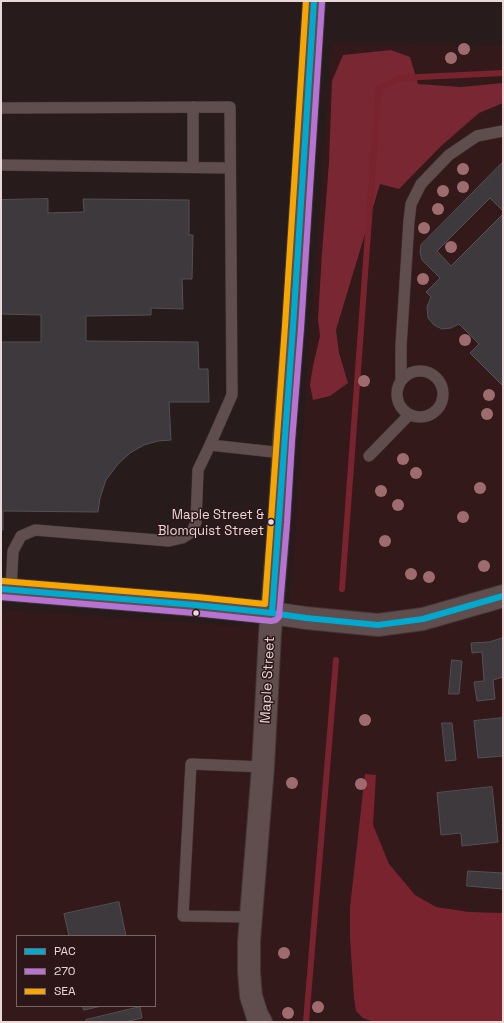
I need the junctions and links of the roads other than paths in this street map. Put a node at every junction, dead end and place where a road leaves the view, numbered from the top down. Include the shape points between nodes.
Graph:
1 (314, 1) edge
2 (193, 107) junction
3 (1, 108) edge
4 (503, 131) edge
5 (1, 165) edge
6 (193, 167) junction
7 (229, 168) junction
8 (401, 380) junction
9 (409, 415) junction
10 (210, 445) junction
11 (283, 453) junction
12 (369, 456) dead end
13 (6, 590) edge
14 (503, 596) edge
15 (272, 613) junction
16 (263, 767) junction
17 (251, 917) junction
18 (261, 1022) edge

1 - 11 street, Maple Street
2 - 3 lane
2 - 6 lane
2 - 7 lane via 230,107
4 - 8 lane via 477,136 449,156 421,184 411,204
5 - 6 lane
6 - 7 lane
7 - 10 lane via 232,395
8 - 9 lane via 396,392 397,401
8 - 9 lane via 412,371 421,370 430,372 438,378 442,386 441,404 435,412 427,416
9 - 12 lane
10 - 11 lane
10 - 13 lane via 198,470 196,522 192,532 169,541 35,530 21,536 14,551
11 - 15 street, Maple Street
13 - 15 street
14 - 15 street via 422,619 378,626
15 - 16 street, Maple Street
16 - 17 street, Maple Street
16 - 17 lane via 191,764 183,916
17 - 18 street, Maple Street via 251,996

